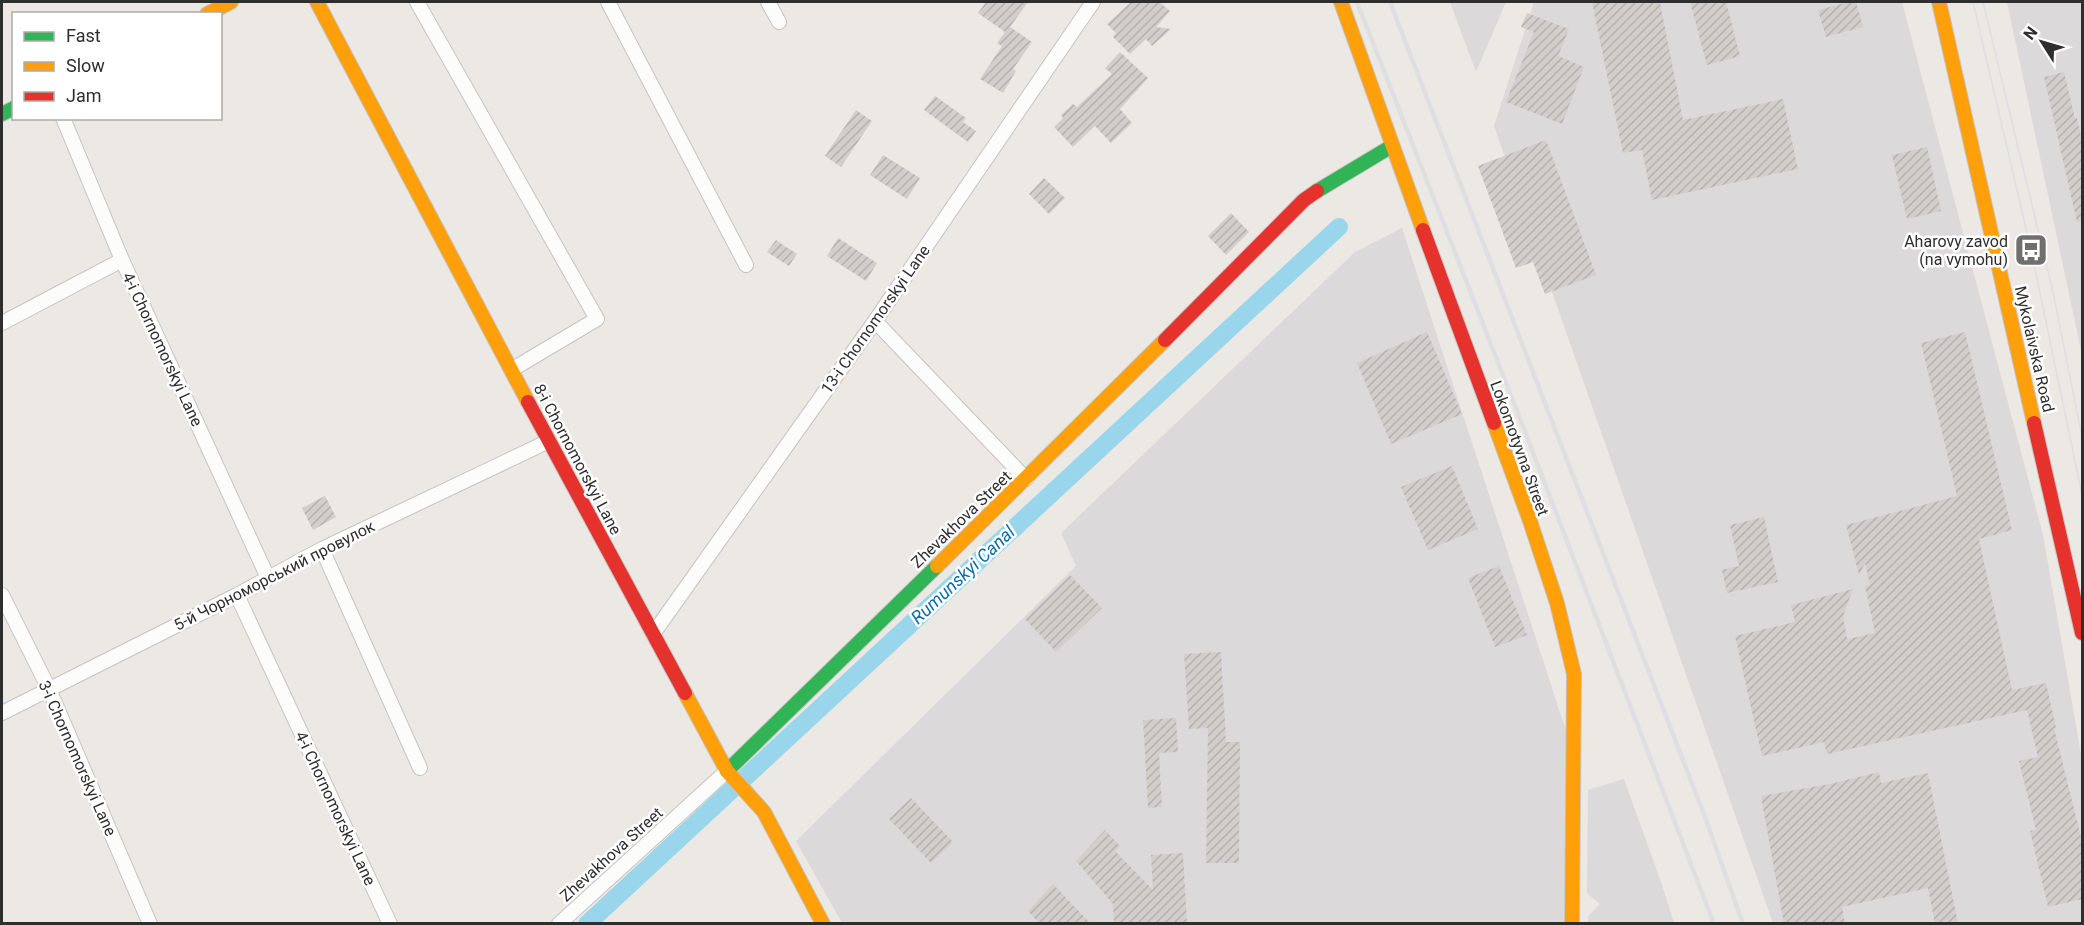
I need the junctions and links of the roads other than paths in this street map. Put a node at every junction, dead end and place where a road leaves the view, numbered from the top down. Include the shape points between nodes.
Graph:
1 (231, 2) edge
2 (317, 2) edge
3 (417, 2) edge
4 (608, 2) edge
5 (768, 2) edge
6 (1092, 2) edge
7 (1341, 2) edge
8 (1939, 2) edge
9 (211, 12) edge
10 (779, 22) dead end
11 (64, 120) edge
12 (1392, 146) junction
13 (122, 260) junction
14 (746, 265) dead end
15 (875, 321) junction
16 (2, 323) edge
17 (511, 370) junction
18 (549, 441) junction
19 (1026, 479) junction
20 (322, 549) junction
21 (268, 578) junction
22 (2, 595) edge
23 (237, 595) junction
24 (2082, 633) edge
25 (653, 634) junction
26 (49, 689) junction
27 (2, 713) edge
28 (420, 768) dead end
29 (727, 771) junction
30 (150, 924) edge
31 (390, 924) edge
32 (559, 924) edge
33 (823, 924) edge
34 (1572, 924) edge

1 - 9 street
2 - 17 street, 8-i Chornomorskyi Lane
3 - 17 street via 597,319
4 - 14 street
5 - 10 street
6 - 15 street, 13-i Chornomorskyi Lane
7 - 12 street, Lokomotyvna Street
8 - 24 street, Mykolaivska Road
11 - 13 street, 4-i Chornomorskyi Lane
12 - 19 street, Zhevakhova Street via 1304,200
12 - 34 street, Lokomotyvna Street via 1530,522 1557,603 1574,674
13 - 16 street
13 - 21 street, 4-i Chornomorskyi Lane
15 - 19 street
15 - 25 street, 13-i Chornomorskyi Lane
17 - 18 street, 8-i Chornomorskyi Lane
18 - 20 street, 5-й Чорноморський провулок
18 - 25 street, 8-i Chornomorskyi Lane
19 - 29 street, Zhevakhova Street
20 - 21 street, 5-й Чорноморський провулок
20 - 28 street
21 - 23 street, 5-й Чорноморський провулок
22 - 26 street, 3-i Chornomorskyi Lane
23 - 26 street, 5-й Чорноморський провулок
23 - 31 street, 4-i Chornomorskyi Lane
25 - 29 street, 8-i Chornomorskyi Lane
26 - 27 street, 5-й Чорноморський провулок
26 - 30 street, 3-i Chornomorskyi Lane
29 - 32 street, Zhevakhova Street
29 - 33 street, 8-i Chornomorskyi Lane via 764,812

